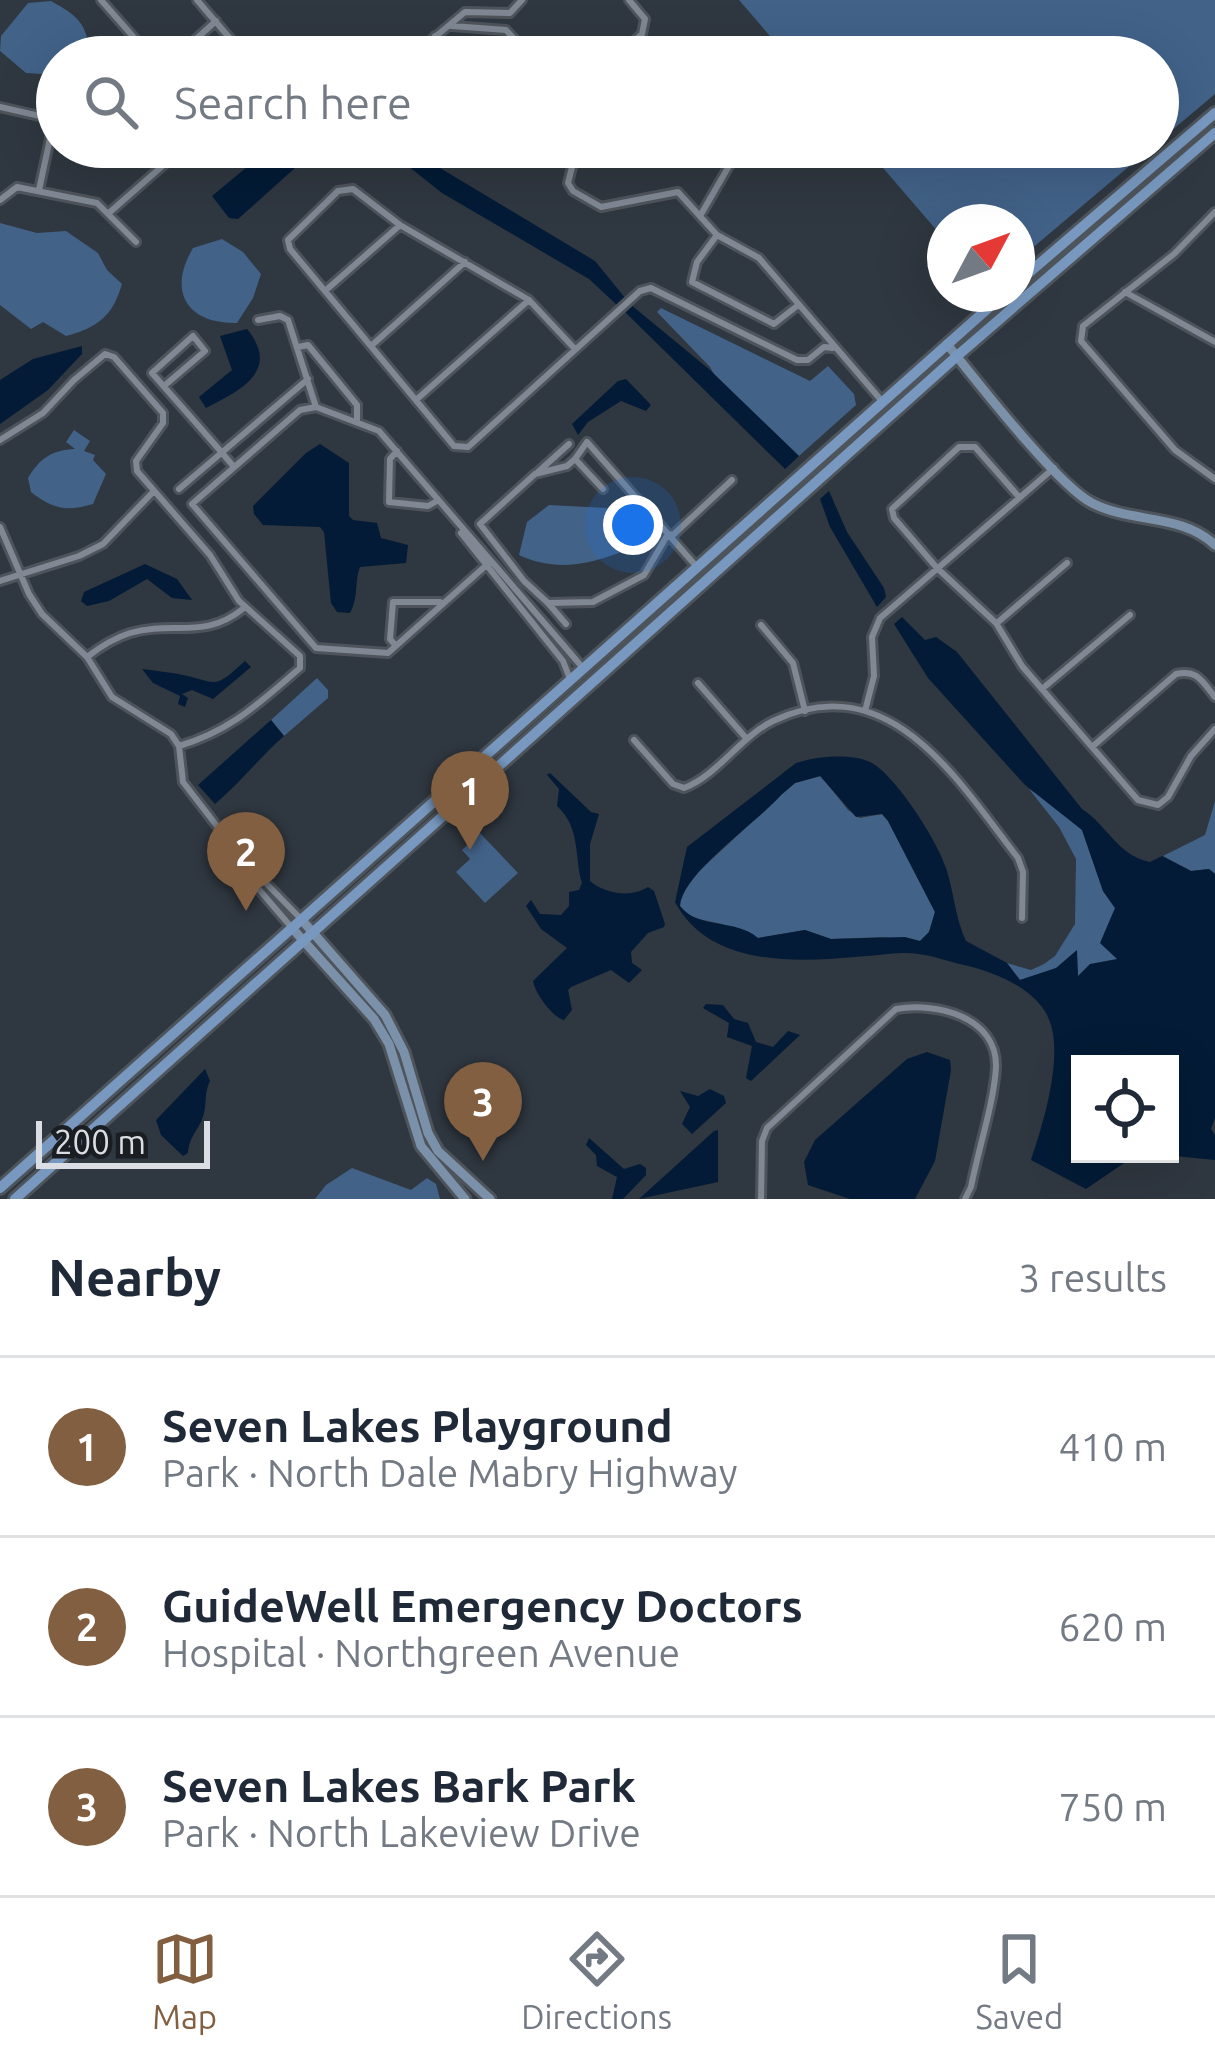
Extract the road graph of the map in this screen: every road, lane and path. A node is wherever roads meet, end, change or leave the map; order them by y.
1 (101, 0) edge
2 (197, 0) edge
3 (522, 0) edge
4 (629, 0) edge
5 (216, 21) junction
6 (448, 26) junction
7 (133, 36) edge
8 (199, 36) edge
9 (229, 36) edge
10 (435, 36) edge
11 (512, 36) edge
12 (640, 36) edge
13 (0, 107) edge
14 (1215, 112) edge
15 (36, 115) edge
16 (1215, 133) edge
17 (1179, 143) edge
18 (1179, 164) edge
19 (44, 168) edge
20 (160, 168) edge
21 (572, 168) edge
22 (728, 168) edge
23 (1150, 168) edge
24 (1174, 168) edge
25 (39, 190) junction
26 (0, 200) edge
27 (110, 212) junction
28 (1215, 212) edge
29 (700, 216) junction
30 (400, 225) junction
31 (717, 235) junction
32 (136, 242) dead end
33 (464, 262) junction
34 (1035, 267) edge
35 (325, 291) junction
36 (1125, 292) junction
37 (529, 300) junction
38 (796, 306) junction
39 (983, 312) edge
40 (258, 320) dead end
41 (1215, 342) edge
42 (947, 344) junction
43 (371, 346) junction
44 (298, 347) junction
45 (833, 348) junction
46 (574, 349) junction
47 (956, 356) junction
48 (308, 379) junction
49 (164, 386) junction
50 (416, 400) junction
51 (881, 400) junction
52 (316, 407) junction
53 (357, 420) junction
54 (0, 440) edge
55 (568, 444) dead end
56 (397, 451) junction
57 (222, 453) junction
58 (575, 459) junction
59 (234, 467) junction
60 (1054, 468) junction
61 (535, 474) junction
62 (1215, 479) edge
63 (732, 480) dead end
64 (179, 489) dead end
65 (603, 489) dead end
66 (154, 491) junction
67 (1019, 497) junction
68 (438, 501) junction
69 (788, 506) junction
70 (457, 524) junction
71 (0, 527) edge
72 (668, 534) junction
73 (1215, 545) edge
74 (1067, 562) dead end
75 (489, 563) junction
76 (696, 566) junction
77 (937, 568) junction
78 (22, 574) junction
79 (0, 581) edge
80 (524, 581) junction
81 (513, 591) junction
82 (444, 602) junction
83 (548, 603) junction
84 (246, 608) junction
85 (1130, 615) dead end
86 (996, 623) junction
87 (566, 624) dead end
88 (548, 625) junction
89 (761, 625) dead end
90 (540, 632) junction
91 (396, 646) junction
92 (87, 657) junction
93 (583, 668) junction
94 (570, 680) junction
95 (698, 683) dead end
96 (1042, 689) junction
97 (1215, 697) edge
98 (805, 711) junction
99 (865, 711) junction
100 (1215, 729) edge
101 (746, 738) junction
102 (634, 740) dead end
103 (178, 746) junction
104 (1092, 747) junction
105 (472, 789) junction
106 (1022, 918) dead end
107 (296, 924) junction
108 (308, 937) junction
109 (147, 1055) junction
110 (159, 1068) junction
111 (442, 1164) junction
112 (4, 1184) edge
113 (18, 1196) edge
114 (465, 1199) edge
115 (490, 1199) edge
116 (760, 1199) edge
117 (964, 1199) edge

1 - 7 street
2 - 5 street
3 - 6 street
4 - 12 street
5 - 8 street
5 - 9 street
6 - 10 street
6 - 11 street
13 - 15 street
14 - 17 main road
16 - 18 main road
19 - 25 street
20 - 27 street
21 - 29 street
22 - 29 street
23 - 34 main road
24 - 47 main road
25 - 26 street
25 - 27 street
27 - 32 street
28 - 36 street
29 - 31 street
30 - 33 street
30 - 35 street
30 - 35 street
31 - 38 street
31 - 38 street
33 - 37 street
33 - 43 street
35 - 43 street
36 - 41 street
36 - 62 street
37 - 46 street
37 - 50 street
38 - 45 street
39 - 42 main road
40 - 44 street
42 - 47 street
42 - 51 main road
43 - 50 street
44 - 48 street
44 - 53 street
45 - 46 street
45 - 51 street
46 - 50 street
47 - 60 street
47 - 69 main road
48 - 52 street
48 - 57 street
49 - 49 street
49 - 57 street
51 - 69 main road
51 - 76 main road
52 - 53 street
52 - 59 street
53 - 56 street
54 - 66 street
55 - 61 street
56 - 68 street
56 - 68 street
57 - 59 street
57 - 64 street
58 - 61 street
58 - 65 street
58 - 72 street
59 - 91 street
60 - 67 street
60 - 73 street
61 - 80 street
63 - 72 street
66 - 78 street
66 - 84 street
67 - 77 street
67 - 77 street
68 - 70 street
69 - 105 main road
70 - 75 street
70 - 75 street
71 - 78 street
72 - 76 street
72 - 83 street
74 - 86 street
75 - 81 street
75 - 82 street
76 - 93 main road
77 - 86 street
77 - 99 street
78 - 79 street
78 - 92 street
80 - 81 street
80 - 83 street
81 - 88 street
81 - 90 street
82 - 91 street
82 - 91 street
83 - 87 street
84 - 92 street
84 - 103 street
85 - 96 street
86 - 96 street
88 - 90 street
88 - 93 street
89 - 98 street
90 - 94 street
92 - 103 street
93 - 94 main road
93 - 105 main road
94 - 107 main road
95 - 101 street
96 - 104 street
97 - 104 street
98 - 99 street
98 - 101 street
99 - 106 street
100 - 104 street
101 - 102 street
103 - 107 street
105 - 108 main road
107 - 108 street
107 - 109 main road
108 - 110 main road
108 - 111 street
109 - 110 main road
109 - 112 main road
110 - 113 main road
111 - 114 street
111 - 115 street
112 - 113 main road
116 - 117 street

